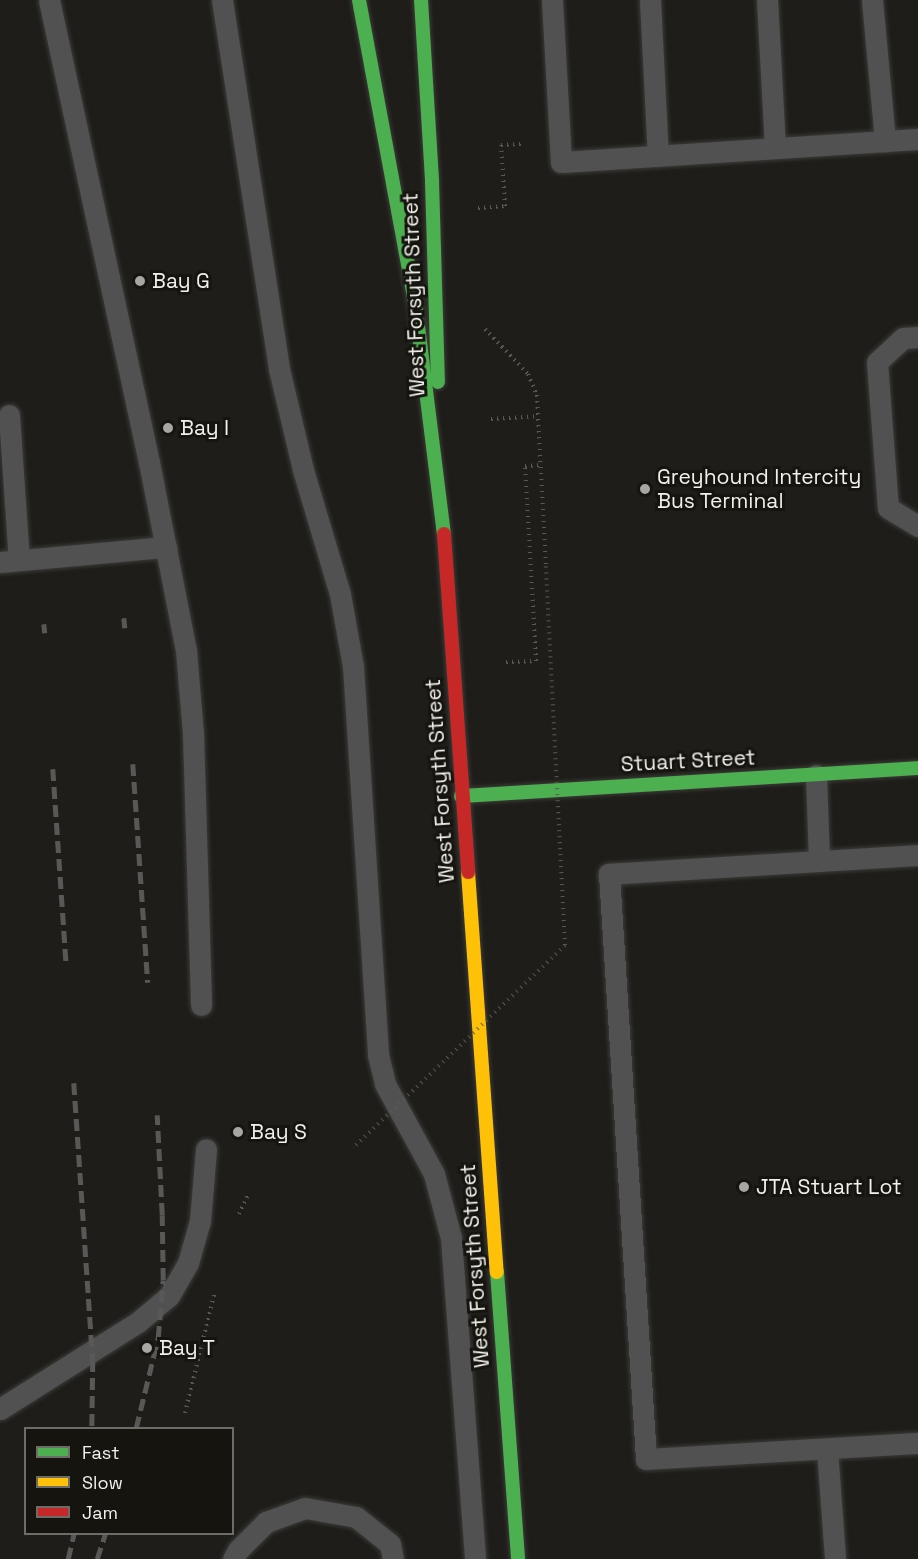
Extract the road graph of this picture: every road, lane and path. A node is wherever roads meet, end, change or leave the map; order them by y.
1 (49, 0) edge
2 (222, 0) edge
3 (359, 0) edge
4 (421, 0) edge
5 (552, 0) edge
6 (650, 0) edge
7 (767, 0) edge
8 (872, 0) edge
9 (918, 139) edge
10 (885, 141) junction
11 (560, 142) junction
12 (775, 148) junction
13 (657, 156) junction
14 (478, 208) dead end
15 (485, 329) dead end
16 (918, 337) edge
17 (9, 416) dead end
18 (539, 416) junction
19 (491, 419) dead end
20 (541, 465) junction
21 (918, 526) edge
22 (444, 534) junction
23 (166, 547) junction
24 (9, 561) edge
25 (506, 662) dead end
26 (918, 768) edge
27 (816, 775) junction
28 (461, 796) junction
29 (918, 855) edge
30 (819, 861) junction
31 (201, 1005) dead end
32 (356, 1145) dead end
33 (206, 1149) dead end
34 (249, 1193) dead end
35 (233, 1225) dead end
36 (215, 1290) dead end
37 (0, 1409) edge
38 (185, 1413) dead end
39 (918, 1443) edge
40 (827, 1449) junction
41 (233, 1559) edge
42 (393, 1559) edge
43 (475, 1559) edge
44 (518, 1559) edge
45 (835, 1559) edge

1 - 23 lane
2 - 43 lane
3 - 22 main road
4 - 22 main road, West Forsyth Street
5 - 11 lane
6 - 13 lane
7 - 12 lane
8 - 10 lane
9 - 10 lane
10 - 12 lane
11 - 13 lane
11 - 14 path
12 - 13 lane
15 - 18 path
16 - 21 lane
17 - 24 lane
18 - 19 path
18 - 20 path
20 - 25 path
20 - 32 path, bridge
22 - 28 main road, West Forsyth Street
23 - 24 lane
23 - 31 lane
26 - 27 main road, Stuart Street
27 - 28 main road, Stuart Street
27 - 30 lane
28 - 44 main road, West Forsyth Street
29 - 30 lane
30 - 40 lane
33 - 37 lane
34 - 35 path
36 - 38 path
39 - 40 lane
40 - 45 lane
41 - 42 lane

